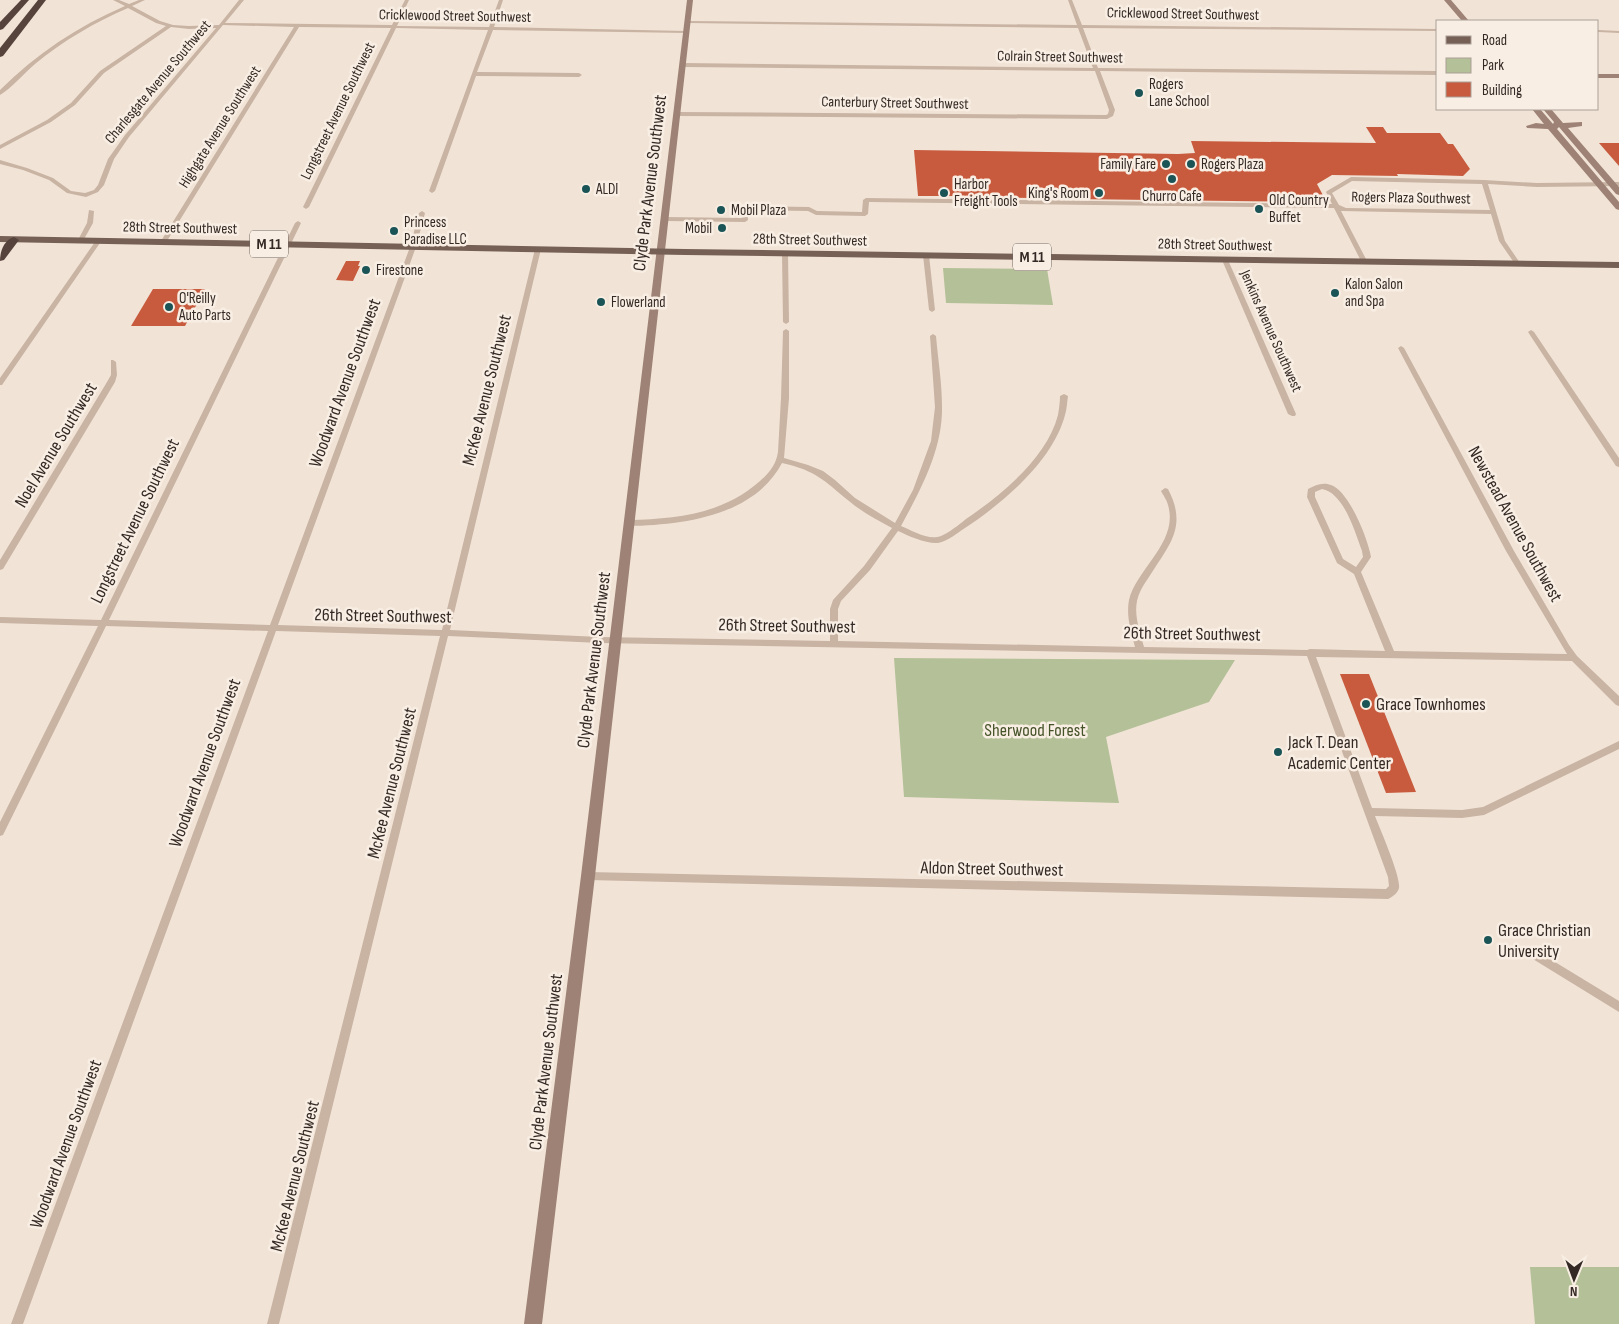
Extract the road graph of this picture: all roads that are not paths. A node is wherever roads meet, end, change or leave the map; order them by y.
1 (40, 0) edge
2 (115, 0) edge
3 (143, 0) edge
4 (242, 0) edge
5 (407, 0) edge
6 (501, 0) edge
7 (690, 0) edge
8 (1070, 0) edge
9 (1447, 0) edge
10 (22, 3) edge
11 (130, 6) junction
12 (1465, 20) edge
13 (0, 22) edge
14 (688, 22) junction
15 (222, 25) junction
16 (1080, 25) junction
17 (170, 26) junction
18 (297, 26) junction
19 (0, 27) edge
20 (394, 28) junction
21 (490, 29) junction
22 (1436, 30) edge
23 (1599, 31) edge
24 (687, 32) junction
25 (1619, 32) edge
26 (0, 43) edge
27 (0, 54) edge
28 (683, 65) junction
29 (1097, 70) junction
30 (474, 74) junction
31 (1436, 74) edge
32 (579, 75) dead end
33 (1599, 76) edge
34 (1619, 76) edge
35 (0, 93) edge
36 (1537, 110) edge
37 (1542, 110) edge
38 (1548, 110) edge
39 (677, 114) junction
40 (1544, 119) junction
41 (1536, 125) junction
42 (1561, 125) junction
43 (1551, 127) junction
44 (1558, 135) junction
45 (0, 147) edge
46 (1588, 156) junction
47 (0, 162) edge
48 (1484, 182) junction
49 (1600, 184) junction
50 (1616, 184) edge
51 (432, 191) dead end
52 (1619, 192) edge
53 (1336, 206) junction
54 (306, 207) dead end
55 (1619, 207) edge
56 (91, 211) dead end
57 (1493, 212) junction
58 (422, 214) dead end
59 (665, 218) junction
60 (298, 223) dead end
61 (0, 239) edge
62 (14, 240) junction
63 (81, 240) junction
64 (99, 240) junction
65 (164, 241) junction
66 (288, 244) junction
67 (413, 247) junction
68 (538, 249) junction
69 (661, 252) junction
70 (785, 254) junction
71 (926, 255) junction
72 (0, 258) edge
73 (1225, 260) junction
74 (1364, 261) junction
75 (1517, 263) junction
76 (1619, 264) edge
77 (932, 310) dead end
78 (1531, 332) dead end
79 (933, 336) dead end
80 (1401, 348) dead end
81 (113, 362) dead end
82 (0, 383) edge
83 (1064, 396) dead end
84 (1292, 414) dead end
85 (780, 460) junction
86 (1619, 464) edge
87 (1165, 491) dead end
88 (629, 523) junction
89 (897, 526) junction
90 (0, 567) edge
91 (1357, 572) junction
92 (0, 620) edge
93 (104, 624) junction
94 (272, 629) junction
95 (445, 633) junction
96 (616, 640) junction
97 (834, 643) junction
98 (1140, 649) junction
99 (1310, 652) junction
100 (1391, 654) junction
101 (1574, 658) junction
102 (1619, 702) edge
103 (1619, 744) edge
104 (1369, 812) junction
105 (0, 832) edge
106 (588, 876) junction
107 (1532, 953) dead end
108 (1619, 1007) edge
109 (17, 1324) edge
110 (273, 1324) edge
111 (533, 1324) edge

1 - 26 highway
1 - 27 highway
2 - 11 street, Cricklewood Street Southwest
3 - 11 street
4 - 15 street, Charlesgate Avenue Southwest
5 - 20 street, Longstreet Avenue Southwest
6 - 21 street
7 - 14 main road, Clyde Park Avenue Southwest
8 - 16 street
9 - 12 main road
10 - 13 highway
10 - 19 highway
11 - 17 street, Cricklewood Street Southwest
11 - 35 street
14 - 16 street, Cricklewood Street Southwest
14 - 24 main road, Clyde Park Avenue Southwest
15 - 17 street, Cricklewood Street Southwest
15 - 18 street, Cricklewood Street Southwest
15 - 47 street, Charlesgate Avenue Southwest
16 - 22 street, Cricklewood Street Southwest
16 - 29 street
17 - 45 street
18 - 20 street, Cricklewood Street Southwest
18 - 65 street, Highgate Avenue Southwest
20 - 21 street, Cricklewood Street Southwest
20 - 54 street, Longstreet Avenue Southwest
21 - 24 street, Cricklewood Street Southwest
21 - 30 street
23 - 25 street
24 - 28 main road, Clyde Park Avenue Southwest
28 - 29 street, Colrain Street Southwest
28 - 39 main road, Clyde Park Avenue Southwest
29 - 31 street, Colrain Street Southwest
29 - 39 street, Canterbury Street Southwest
30 - 32 street
30 - 51 street
33 - 34 main road
36 - 40 main road
37 - 42 main road
38 - 42 main road
39 - 59 main road, Clyde Park Avenue Southwest
40 - 41 main road
40 - 43 main road
41 - 43 main road
41 - 44 main road
42 - 42 main road
42 - 46 main road
43 - 44 main road
43 - 46 main road
44 - 49 main road
46 - 50 main road
48 - 49 street
48 - 53 street
48 - 57 street
49 - 50 street
49 - 55 main road
50 - 52 main road
53 - 57 street, Rogers Plaza Southwest
53 - 59 street, Rogers Plaza Southwest
53 - 74 street
56 - 63 street
57 - 75 street
58 - 67 street, Woodward Avenue Southwest
59 - 69 main road, Clyde Park Avenue Southwest
60 - 66 street, Longstreet Avenue Southwest
61 - 62 main road, 28th Street Southwest / M 11
62 - 63 main road, 28th Street Southwest / M 11
62 - 72 highway
63 - 64 main road, 28th Street Southwest / M 11
64 - 65 main road, 28th Street Southwest / M 11
64 - 82 street
65 - 66 main road, 28th Street Southwest / M 11
66 - 67 main road, 28th Street Southwest / M 11
66 - 93 street, Longstreet Avenue Southwest
67 - 68 main road, 28th Street Southwest / M 11
67 - 94 street, Woodward Avenue Southwest
68 - 69 main road, 28th Street Southwest / M 11
68 - 95 street, McKee Avenue Southwest
69 - 70 main road, 28th Street Southwest / M 11
69 - 88 main road, Clyde Park Avenue Southwest
70 - 71 main road, 28th Street Southwest / M 11
70 - 85 street
71 - 73 main road, 28th Street Southwest / M 11
71 - 77 street
73 - 74 main road, 28th Street Southwest / M 11
73 - 84 street, Jenkins Avenue Southwest
74 - 75 main road, 28th Street Southwest / M 11
75 - 76 main road, 28th Street Southwest / M 11
78 - 86 street
79 - 89 street
80 - 101 street, Newstead Avenue Southwest
81 - 90 street, Noel Avenue Southwest
83 - 89 street
85 - 88 street
85 - 89 street
87 - 98 street
88 - 96 main road, Clyde Park Avenue Southwest
89 - 97 street
91 - 91 street
91 - 100 street
92 - 93 street, 26th Street Southwest
93 - 94 street, 26th Street Southwest
93 - 105 street, Longstreet Avenue Southwest
94 - 95 street, 26th Street Southwest
94 - 109 street, Woodward Avenue Southwest
95 - 96 street, 26th Street Southwest
95 - 110 street, McKee Avenue Southwest
96 - 97 street, 26th Street Southwest
96 - 106 main road, Clyde Park Avenue Southwest
97 - 98 street, 26th Street Southwest
98 - 99 street, 26th Street Southwest
99 - 100 street, 26th Street Southwest
99 - 104 street
100 - 101 street, 26th Street Southwest
101 - 102 street, Newstead Avenue Southwest
103 - 104 street
104 - 106 street, Aldon Street Southwest
106 - 111 main road, Clyde Park Avenue Southwest
107 - 108 street

